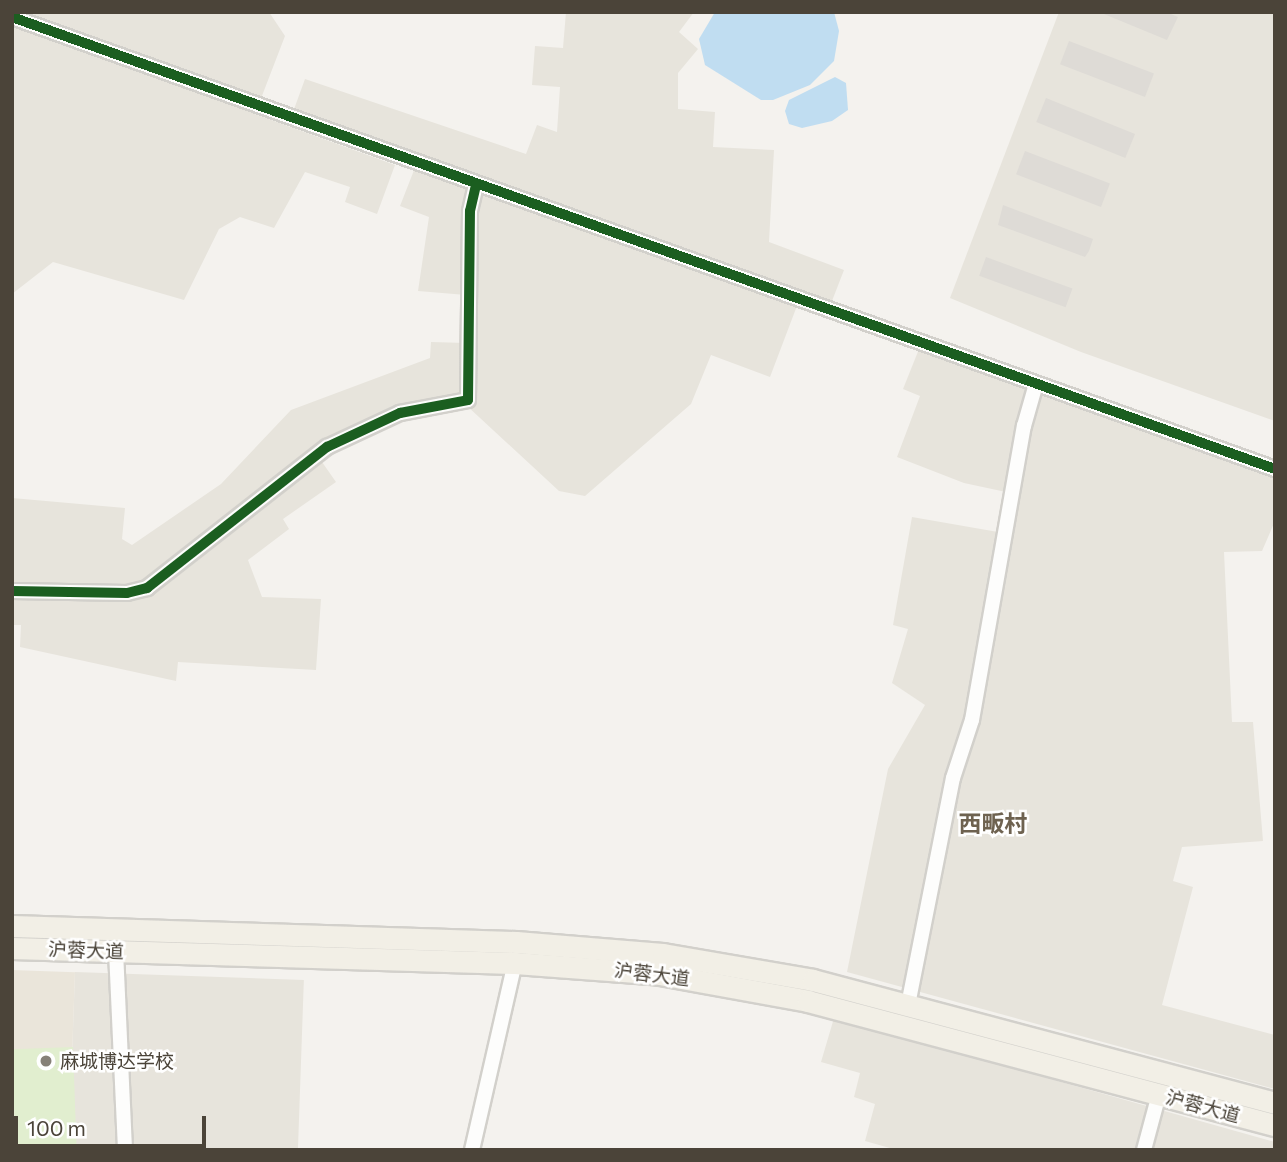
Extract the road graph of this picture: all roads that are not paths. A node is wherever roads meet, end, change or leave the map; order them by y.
1 (12, 17) edge
2 (475, 185) junction
3 (1036, 384) junction
4 (1275, 469) edge
5 (12, 591) edge
6 (12, 926) edge
7 (12, 948) edge
8 (116, 951) junction
9 (515, 963) junction
10 (908, 1005) junction
11 (1159, 1094) junction
12 (1275, 1103) edge
13 (1275, 1125) edge
14 (125, 1150) edge
15 (471, 1150) edge
16 (1144, 1150) edge

1 - 2 street
2 - 3 street
2 - 5 street
3 - 4 street
3 - 10 street
6 - 10 main road, 沪蓉大道
7 - 8 main road, 沪蓉大道
8 - 9 main road, 沪蓉大道
8 - 14 street
9 - 11 main road, 沪蓉大道
9 - 15 street
10 - 12 main road, 沪蓉大道
11 - 13 main road, 沪蓉大道
11 - 16 street

